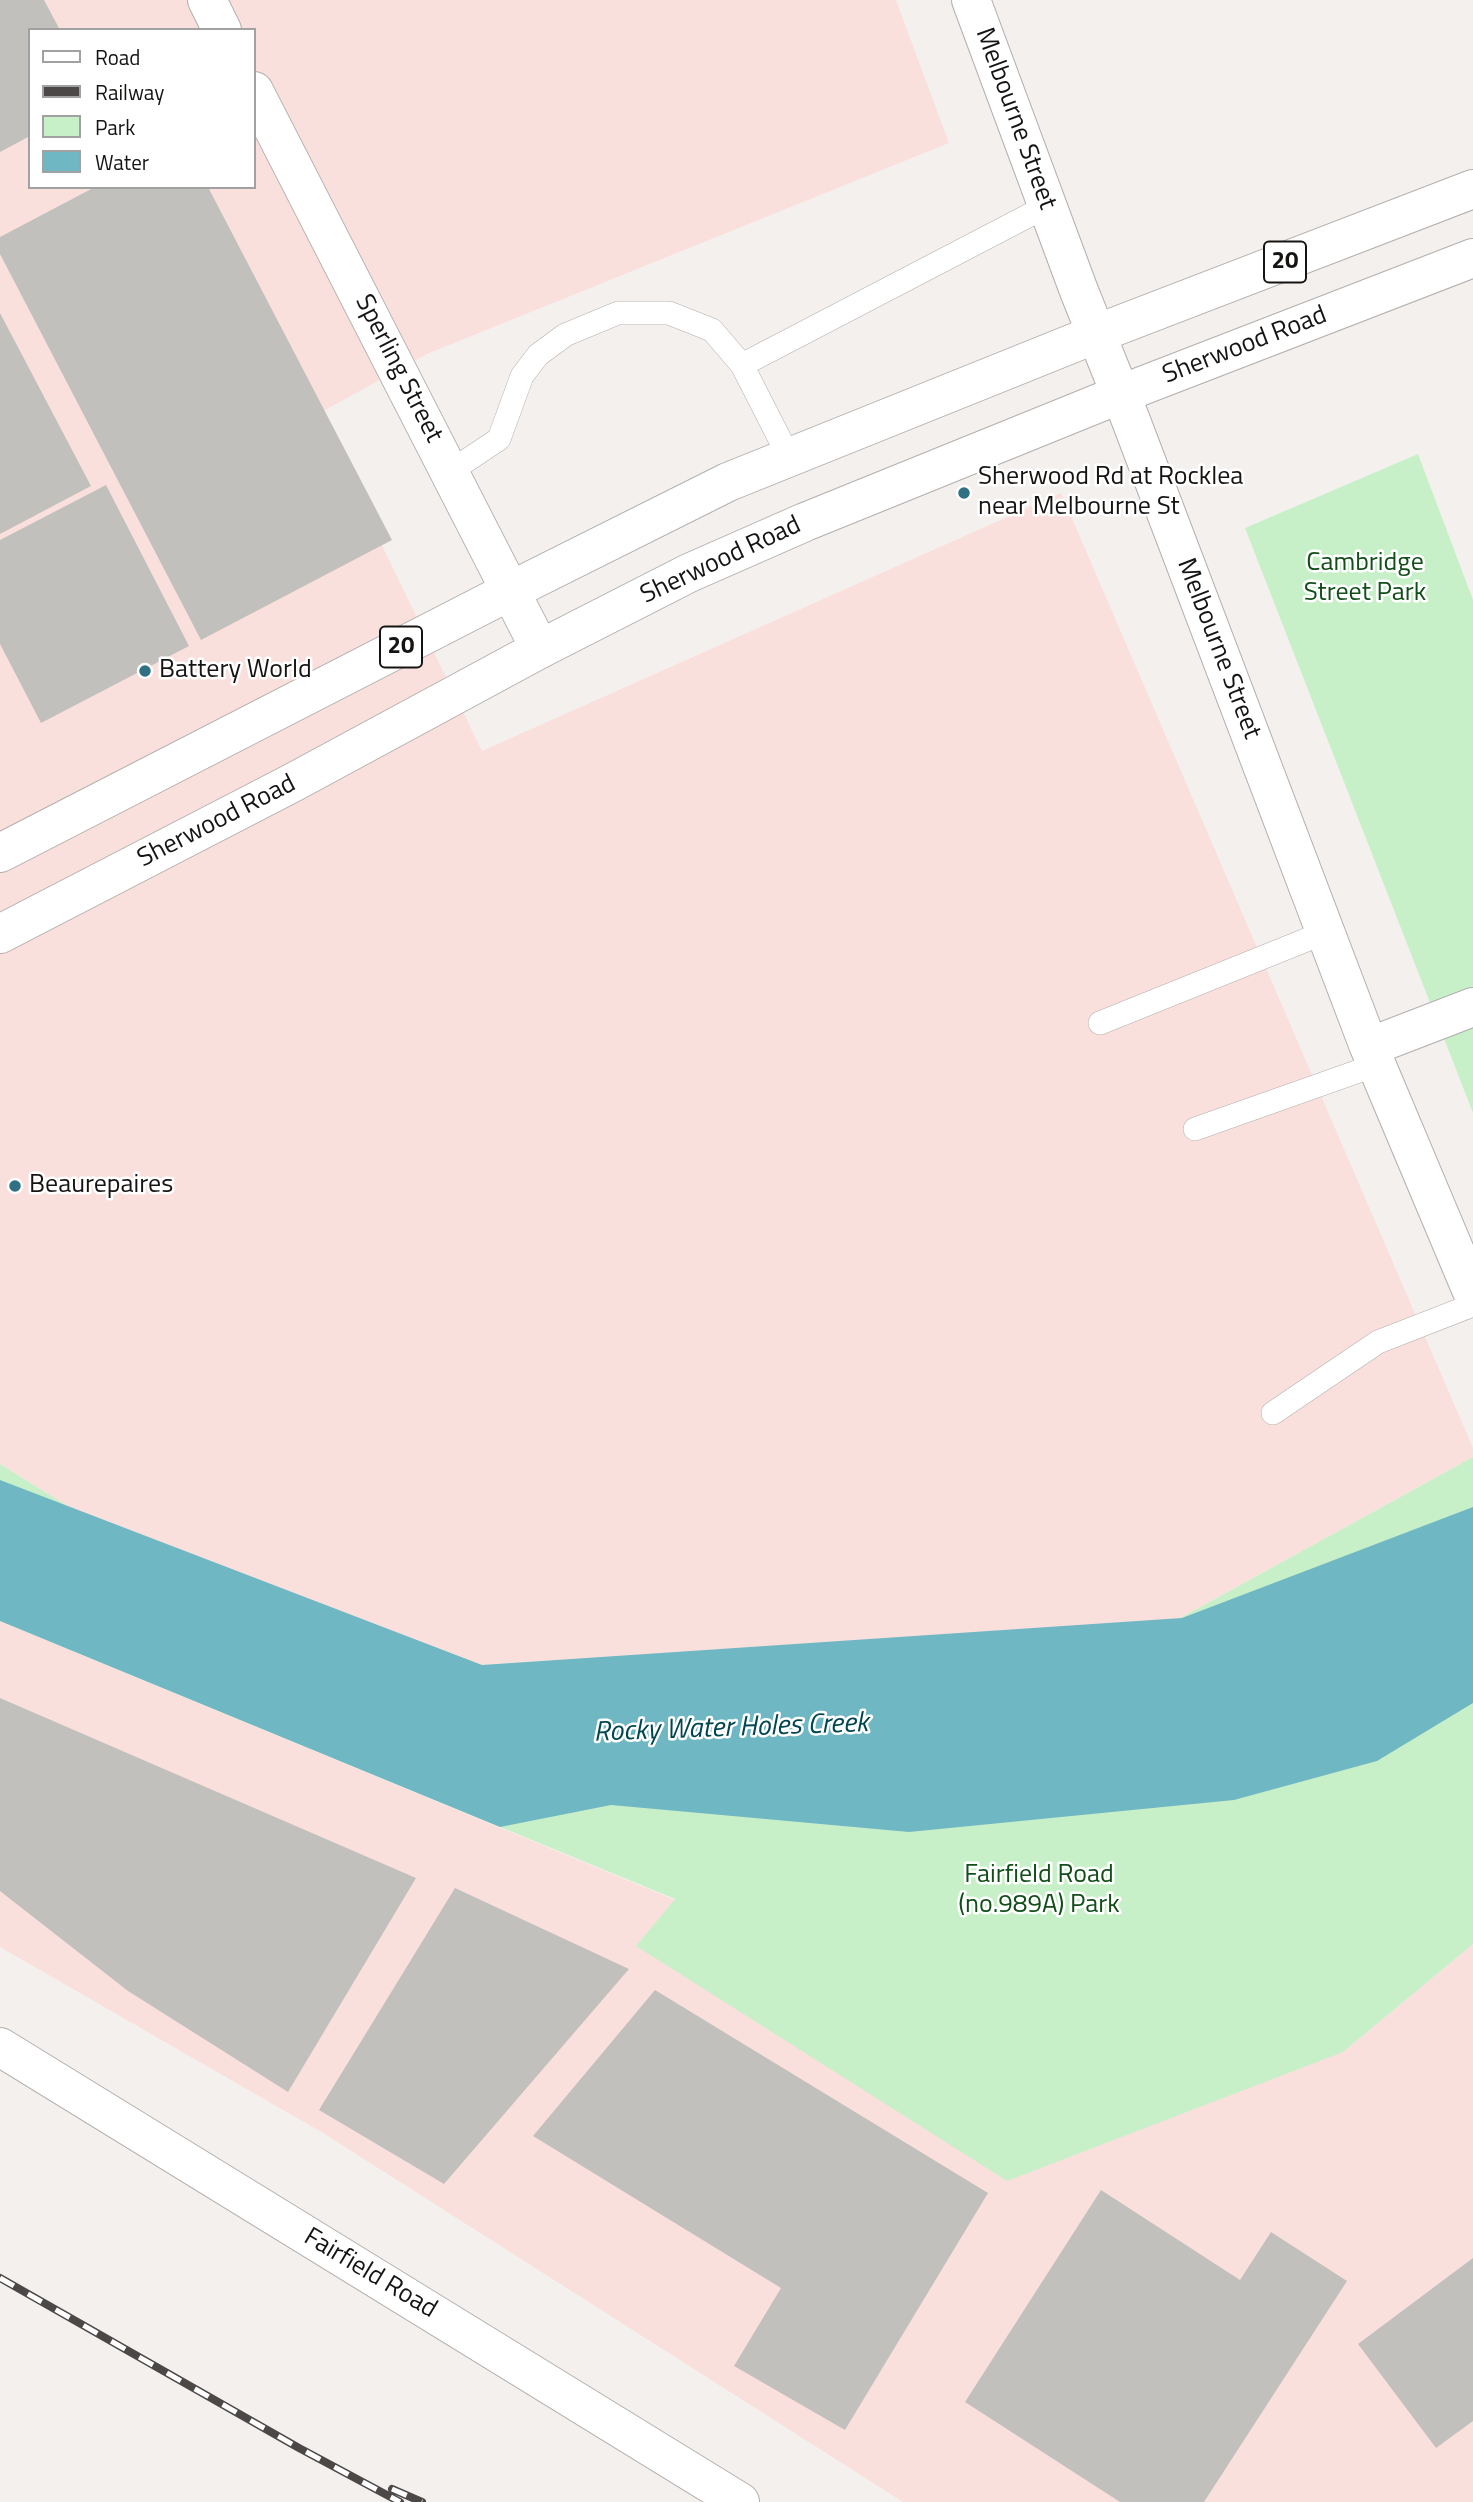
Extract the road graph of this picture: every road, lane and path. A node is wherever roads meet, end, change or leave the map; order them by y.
1 (207, 0) edge
2 (971, 0) edge
3 (221, 28) edge
4 (256, 95) edge
5 (1473, 189) edge
6 (1047, 206) junction
7 (1473, 258) edge
8 (1096, 334) junction
9 (742, 365) junction
10 (1121, 394) junction
11 (789, 457) junction
12 (451, 471) junction
13 (512, 590) junction
14 (540, 649) junction
15 (0, 853) edge
16 (1326, 932) junction
17 (0, 934) edge
18 (1473, 1007) edge
19 (1100, 1023) dead end
20 (1373, 1056) junction
21 (1195, 1129) dead end
22 (1473, 1294) edge
23 (1473, 1304) edge
24 (1273, 1413) dead end
25 (0, 2047) edge
26 (740, 2502) edge

1 - 3 main road
2 - 6 main road, Melbourne Street
4 - 12 main road, Sperling Street
5 - 8 main road, 20
6 - 8 main road, Melbourne Street
6 - 9 lane
7 - 10 main road, Sherwood Road / 20
8 - 10 main road, Melbourne Street
8 - 11 main road, 20
9 - 11 lane
9 - 12 lane
10 - 14 main road, Sherwood Road / 20
10 - 16 main road, Melbourne Street
11 - 13 main road, 20
12 - 13 main road, Sperling Street
13 - 14 main road, Sperling Street
13 - 15 main road, 20
14 - 17 main road, Sherwood Road / 20
16 - 19 lane
16 - 20 main road, Melbourne Street
18 - 20 main road
20 - 21 lane
20 - 22 main road, Melbourne Street
23 - 24 lane
25 - 26 main road, Fairfield Road

